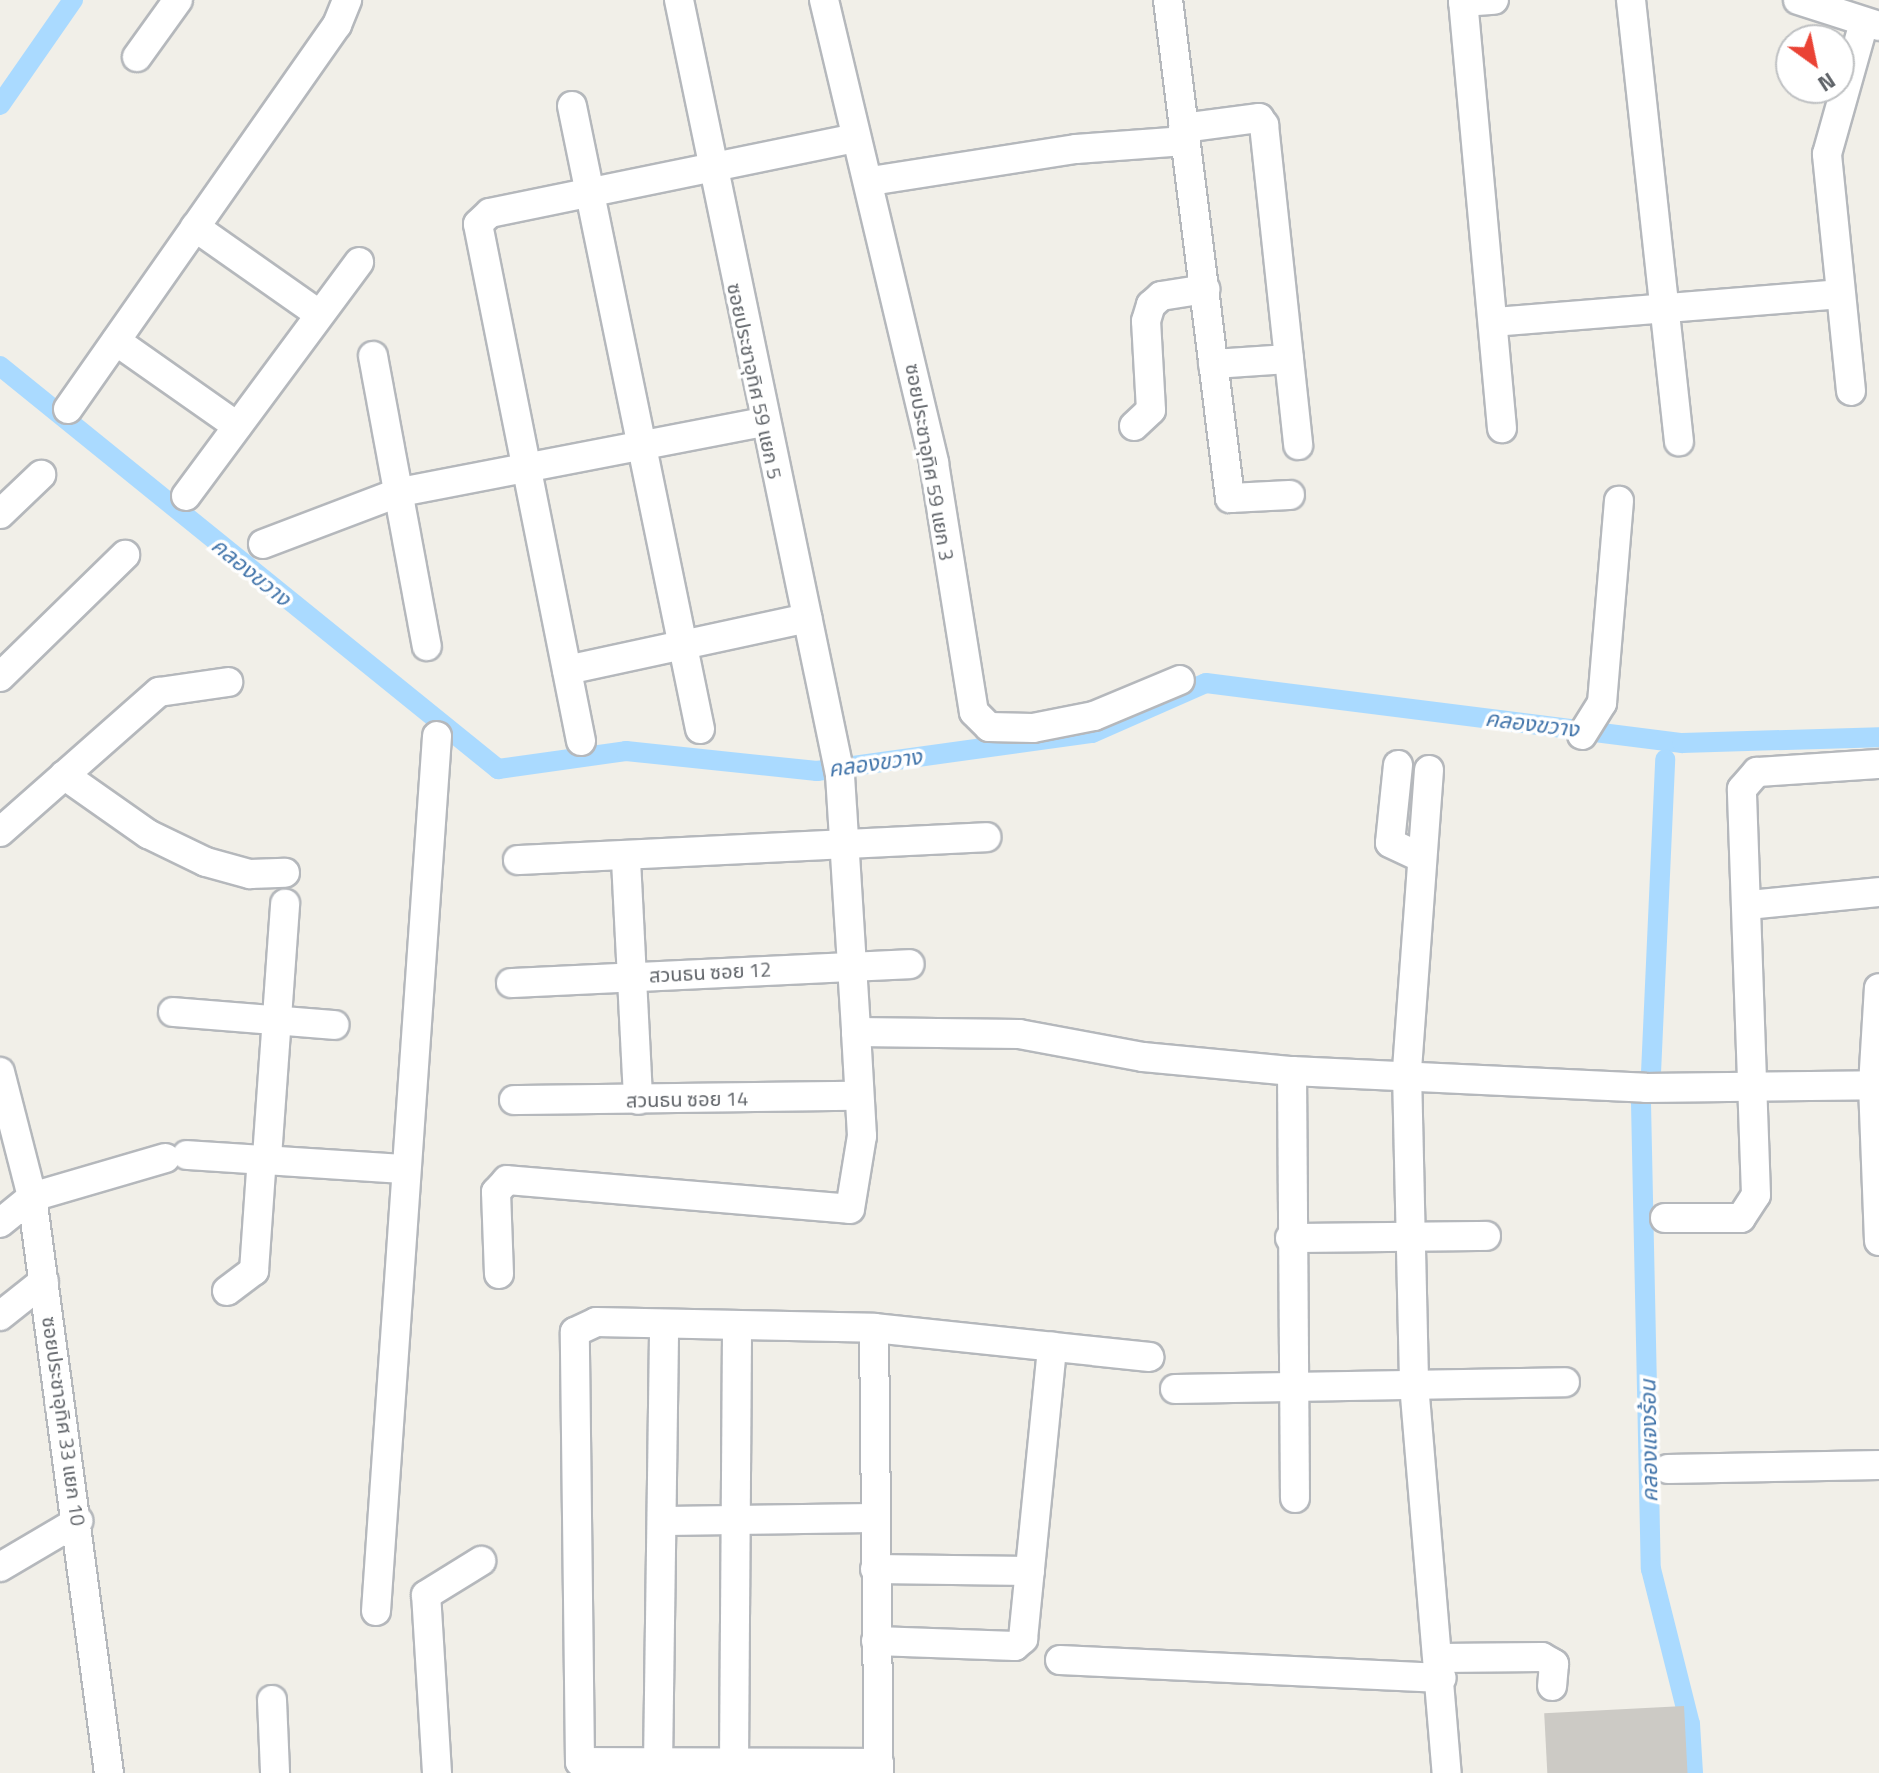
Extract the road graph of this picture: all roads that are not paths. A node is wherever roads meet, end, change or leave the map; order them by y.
1 (178, 0) edge
2 (347, 0) edge
3 (679, 0) edge
4 (824, 0) edge
5 (1168, 0) edge
6 (1494, 0) edge
7 (1631, 0) edge
8 (1798, 0) edge
9 (1463, 1) edge
10 (1872, 24) edge
11 (137, 57) dead end
12 (572, 106) dead end
13 (1184, 135) junction
14 (854, 138) junction
15 (711, 172) junction
16 (871, 181) junction
17 (593, 194) junction
18 (195, 227) junction
19 (359, 262) dead end
20 (1205, 289) junction
21 (1840, 294) junction
22 (1667, 309) junction
23 (319, 314) junction
24 (1494, 322) junction
25 (116, 341) junction
26 (373, 356) dead end
27 (1289, 359) junction
28 (1213, 364) junction
29 (1851, 391) dead end
30 (68, 409) dead end
31 (762, 422) junction
32 (237, 426) junction
33 (1134, 426) dead end
34 (1502, 428) dead end
35 (1679, 441) dead end
36 (1298, 445) dead end
37 (640, 446) junction
38 (527, 468) junction
39 (41, 475) dead end
40 (400, 492) junction
41 (1290, 495) dead end
42 (186, 496) dead end
43 (1619, 501) dead end
44 (0, 514) edge
45 (263, 544) dead end
46 (125, 555) dead end
47 (807, 618) junction
48 (682, 645) junction
49 (427, 646) dead end
50 (567, 670) junction
51 (0, 677) edge
52 (1180, 680) dead end
53 (228, 682) dead end
54 (700, 729) dead end
55 (1585, 731) dead end
56 (437, 736) dead end
57 (581, 741) dead end
58 (1879, 764) edge
59 (1398, 765) dead end
60 (1429, 770) dead end
61 (64, 775) junction
62 (0, 832) edge
63 (986, 837) dead end
64 (844, 845) junction
65 (1420, 857) junction
66 (518, 860) dead end
67 (626, 860) junction
68 (285, 873) dead end
69 (1879, 892) edge
70 (285, 904) dead end
71 (1749, 905) junction
72 (910, 964) dead end
73 (849, 965) junction
74 (631, 977) junction
75 (511, 983) dead end
76 (1879, 988) edge
77 (173, 1012) dead end
78 (277, 1021) junction
79 (334, 1025) dead end
80 (856, 1032) junction
81 (1292, 1071) junction
82 (0, 1072) edge
83 (1407, 1072) junction
84 (1876, 1085) edge
85 (1755, 1087) junction
86 (859, 1096) junction
87 (514, 1100) dead end
88 (638, 1100) junction
89 (264, 1157) junction
90 (405, 1169) junction
91 (32, 1197) junction
92 (1665, 1218) dead end
93 (0, 1223) edge
94 (1486, 1236) dead end
95 (1415, 1237) junction
96 (1290, 1238) junction
97 (1879, 1241) edge
98 (499, 1274) dead end
99 (44, 1281) junction
100 (227, 1291) dead end
101 (0, 1316) edge
102 (664, 1324) junction
103 (737, 1326) junction
104 (874, 1328) junction
105 (1052, 1346) junction
106 (1149, 1357) dead end
107 (1565, 1382) dead end
108 (1414, 1384) junction
109 (1293, 1386) junction
110 (1175, 1389) dead end
111 (1879, 1465) edge
112 (1668, 1469) dead end
113 (1295, 1498) dead end
114 (875, 1518) junction
115 (78, 1521) junction
116 (663, 1521) junction
117 (736, 1522) junction
118 (481, 1561) dead end
119 (0, 1567) edge
120 (875, 1569) junction
121 (1030, 1571) junction
122 (376, 1611) dead end
123 (876, 1641) junction
124 (1060, 1660) dead end
125 (1441, 1668) junction
126 (1552, 1686) dead end
127 (272, 1700) dead end
128 (734, 1763) junction
129 (658, 1765) junction
130 (879, 1768) edge
131 (109, 1773) edge
132 (275, 1773) edge
133 (437, 1773) edge
134 (1447, 1773) edge

1 - 11 street
2 - 18 street
3 - 15 street, ซอยประชาอุทิศ 59 แยก 5
4 - 14 street, ซอยประชาอุทิศ 59 แยก 3
5 - 13 street
6 - 9 street
7 - 22 street
8 - 10 street
9 - 24 street
10 - 21 street
12 - 17 street
13 - 16 street
13 - 20 street
13 - 27 street
14 - 15 street
14 - 16 street, ซอยประชาอุทิศ 59 แยก 3
15 - 17 street
15 - 31 street, ซอยประชาอุทิศ 59 แยก 5
16 - 52 street, ซอยประชาอุทิศ 59 แยก 3
17 - 37 street
17 - 38 street
18 - 23 street
18 - 25 street
19 - 23 street
20 - 28 street
20 - 33 street
21 - 22 street
21 - 29 street
22 - 24 street
22 - 35 street
23 - 32 street
24 - 34 street
25 - 30 street
25 - 32 street
26 - 40 street
27 - 28 street
27 - 36 street
28 - 41 street
31 - 37 street
31 - 47 street, ซอยประชาอุทิศ 59 แยก 5
32 - 42 street
37 - 38 street
37 - 48 street
38 - 40 street
38 - 50 street
39 - 44 street
40 - 45 street
40 - 49 street
43 - 55 street
46 - 51 street
47 - 48 street
47 - 64 street, ซอยประชาอุทิศ 59 แยก 5
48 - 50 street
48 - 54 street
50 - 57 street
53 - 61 street
56 - 90 street
58 - 71 street
59 - 65 street
60 - 65 street
61 - 62 street
61 - 68 street
63 - 64 street
64 - 67 street
64 - 73 street, ซอยประชาอุทิศ 59 แยก 5
65 - 83 street
66 - 67 street
67 - 74 street
69 - 71 street
70 - 78 street
71 - 85 street
72 - 73 street, สวนธน ซอย 12
73 - 74 street, สวนธน ซอย 12
73 - 80 street, ซอยประชาอุทิศ 59 แยก 5
74 - 75 street, สวนธน ซอย 12
74 - 88 street
76 - 84 street
77 - 78 street
78 - 79 street
78 - 89 street
80 - 81 street
80 - 86 street, ซอยประชาอุทิศ 59 แยก 5
81 - 83 street
81 - 96 street
82 - 91 street, ซอยประชาอุทิศ 33 แยก 10
83 - 85 street
83 - 95 street
84 - 85 street
84 - 97 street
85 - 92 street
86 - 88 street, สวนธน ซอย 14
86 - 98 street, ซอยประชาอุทิศ 59 แยก 5
87 - 88 street, สวนธน ซอย 14
89 - 90 street
89 - 91 street
89 - 100 street
90 - 122 street
91 - 93 street
91 - 99 street, ซอยประชาอุทิศ 33 แยก 10
94 - 95 street
95 - 96 street
95 - 108 street
96 - 109 street
99 - 101 street
99 - 115 street, ซอยประชาอุทิศ 33 แยก 10
102 - 103 street
102 - 116 street
102 - 129 street
103 - 104 street
103 - 117 street
104 - 105 street
104 - 114 street
105 - 106 street
105 - 121 street
107 - 108 street
108 - 109 street
108 - 125 street
109 - 110 street
109 - 113 street
111 - 112 street
114 - 117 street
114 - 120 street
115 - 119 street
115 - 131 street, ซอยประชาอุทิศ 33 แยก 10
116 - 117 street
116 - 129 street
117 - 128 street
118 - 133 street
120 - 121 street
120 - 123 street
121 - 123 street
123 - 130 street
124 - 125 street
125 - 126 street
125 - 134 street
127 - 132 street
128 - 129 street
128 - 130 street

